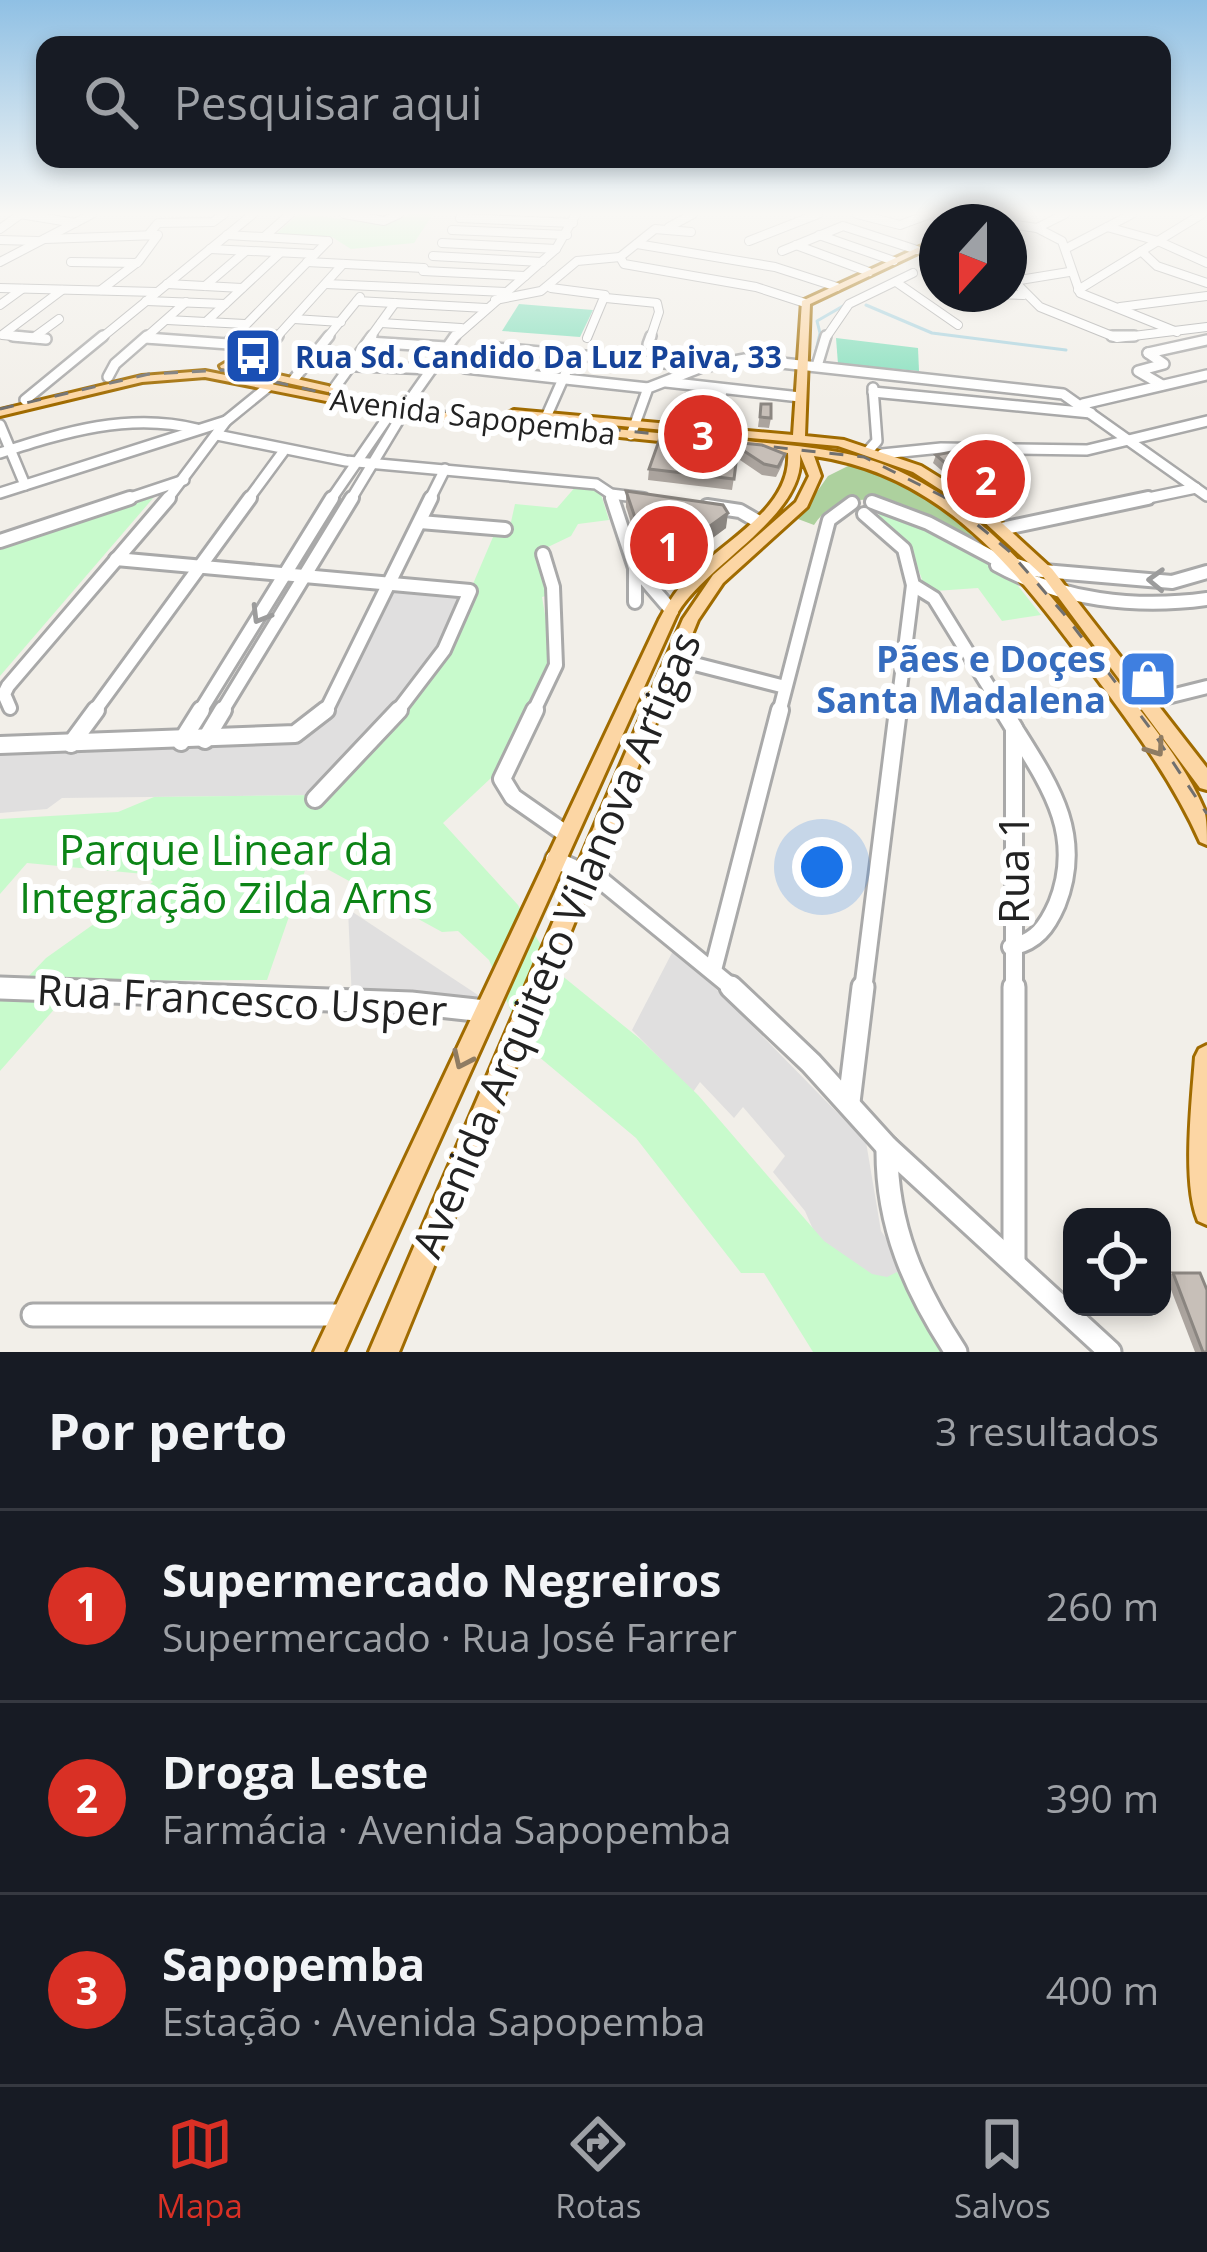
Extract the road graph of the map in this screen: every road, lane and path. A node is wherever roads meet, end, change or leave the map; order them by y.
1 (118, 277) edge
2 (175, 277) edge
3 (216, 277) edge
4 (254, 277) edge
5 (291, 277) edge
6 (335, 277) edge
7 (418, 277) edge
8 (524, 277) edge
9 (560, 277) edge
10 (703, 277) edge
11 (808, 277) edge
12 (858, 277) edge
13 (905, 277) edge
14 (1072, 277) edge
15 (1099, 277) edge
16 (332, 281) junction
17 (896, 282) junction
18 (167, 284) junction
19 (371, 284) junction
20 (206, 286) junction
21 (412, 286) junction
22 (549, 287) junction
23 (837, 287) junction
24 (0, 288) edge
25 (242, 288) junction
26 (22, 289) junction
27 (62, 290) junction
28 (101, 290) junction
29 (1078, 290) junction
30 (157, 292) junction
31 (506, 292) junction
32 (1207, 296) edge
33 (606, 298) junction
34 (1027, 298) edge
35 (146, 301) junction
36 (357, 301) junction
37 (186, 302) junction
38 (266, 303) junction
39 (395, 303) junction
40 (806, 303) junction
41 (0, 304) edge
42 (225, 304) junction
43 (491, 304) junction
44 (307, 305) junction
45 (434, 305) junction
46 (1115, 308) junction
47 (58, 319) dead end
48 (294, 319) junction
49 (166, 320) junction
50 (206, 322) junction
51 (340, 322) junction
52 (381, 323) junction
53 (245, 324) junction
54 (421, 326) junction
55 (958, 326) dead end
56 (1207, 327) edge
57 (461, 328) junction
58 (1177, 332) junction
59 (33, 338) junction
60 (46, 338) dead end
61 (146, 338) junction
62 (587, 338) dead end
63 (1207, 340) edge
64 (368, 342) junction
65 (226, 344) junction
66 (649, 344) dead end
67 (269, 346) junction
68 (446, 347) junction
69 (574, 354) junction
70 (354, 363) junction
71 (307, 364) junction
72 (801, 364) junction
73 (817, 366) junction
74 (702, 367) junction
75 (249, 368) junction
76 (432, 369) junction
77 (872, 371) junction
78 (213, 374) junction
79 (1207, 375) edge
80 (108, 377) junction
81 (294, 380) junction
82 (562, 380) junction
83 (661, 382) junction
84 (269, 386) junction
85 (1162, 386) junction
86 (648, 388) junction
87 (722, 389) junction
88 (333, 390) junction
89 (873, 392) junction
90 (800, 397) junction
91 (25, 400) junction
92 (0, 404) edge
93 (1083, 404) junction
94 (400, 409) junction
95 (0, 413) edge
96 (1096, 414) junction
97 (547, 415) junction
98 (226, 421) junction
99 (1207, 422) edge
100 (0, 424) edge
101 (633, 428) junction
102 (197, 429) junction
103 (717, 430) junction
104 (218, 435) junction
105 (1132, 440) junction
106 (800, 447) junction
107 (941, 448) junction
108 (5, 451) edge
109 (284, 452) junction
110 (836, 456) junction
111 (876, 457) junction
112 (361, 463) junction
113 (909, 465) junction
114 (445, 469) junction
115 (815, 476) junction
116 (184, 480) junction
117 (25, 485) junction
118 (1202, 492) edge
119 (0, 493) edge
120 (611, 494) junction
121 (651, 499) edge
122 (692, 504) edge
123 (864, 510) junction
124 (763, 518) junction
125 (420, 522) junction
126 (784, 523) junction
127 (1001, 529) junction
128 (505, 530) dead end
129 (0, 541) edge
130 (980, 550) junction
131 (543, 554) dead end
132 (116, 559) junction
133 (1017, 565) junction
134 (200, 567) junction
135 (635, 568) junction
136 (1207, 572) edge
137 (286, 574) junction
138 (302, 575) junction
139 (1098, 577) junction
140 (1040, 578) junction
141 (390, 584) junction
142 (914, 586) junction
143 (1063, 592) junction
144 (1108, 597) junction
145 (635, 602) dead end
146 (1207, 602) edge
147 (672, 611) junction
148 (675, 658) junction
149 (785, 687) junction
150 (1207, 687) edge
151 (1148, 702) junction
152 (1127, 707) junction
153 (10, 708) dead end
154 (1014, 728) junction
155 (205, 740) junction
156 (181, 742) junction
157 (70, 744) junction
158 (0, 745) edge
159 (1207, 782) edge
160 (315, 799) dead end
161 (566, 834) junction
162 (1207, 836) edge
163 (554, 859) junction
164 (584, 871) junction
165 (1011, 947) junction
166 (713, 970) junction
167 (0, 988) edge
168 (485, 1011) junction
169 (1207, 1057) edge
170 (848, 1102) junction
171 (887, 1148) junction
172 (1207, 1212) edge
173 (1014, 1260) junction
174 (346, 1315) junction
175 (33, 1316) dead end
176 (329, 1352) edge
177 (384, 1352) edge
178 (956, 1352) edge
179 (1110, 1352) edge

1 - 28 street
2 - 18 street
3 - 20 street
4 - 25 street
5 - 38 street
6 - 16 street
7 - 21 street
8 - 31 street
9 - 22 street
10 - 40 street
11 - 23 street
12 - 23 main road
13 - 17 street
14 - 29 street
15 - 29 street
16 - 19 street
16 - 44 street
17 - 55 street
17 - 73 street
18 - 20 street
18 - 30 street
19 - 21 street
19 - 36 street
20 - 25 street
21 - 31 street
22 - 33 street
22 - 43 street
23 - 40 main road
24 - 26 street
25 - 42 street
26 - 27 street
26 - 41 street
27 - 28 street
27 - 59 street
28 - 30 street
29 - 46 street
30 - 35 street
31 - 43 street
32 - 46 street
33 - 62 street
33 - 66 street
34 - 58 street
35 - 37 street
35 - 91 street
36 - 39 street
36 - 51 street
37 - 42 street
37 - 49 street
38 - 44 street
38 - 53 street
39 - 45 street
39 - 52 street
40 - 72 main road
42 - 50 street
43 - 45 street
43 - 57 street
44 - 48 street
45 - 54 street
46 - 58 street
47 - 59 street
48 - 51 street
48 - 67 street
49 - 50 street
49 - 61 street
50 - 53 street
51 - 71 street
52 - 54 street
52 - 64 street
53 - 65 street
54 - 57 street
56 - 58 street
57 - 68 street
59 - 60 street
61 - 65 street
61 - 80 street
63 - 85 street
64 - 68 street
64 - 70 street
65 - 67 street
67 - 75 street
68 - 76 street
69 - 74 street
69 - 82 street
69 - 82 street
70 - 71 street
70 - 76 street
70 - 88 street
71 - 81 street
72 - 73 street
72 - 74 street
72 - 90 main road
73 - 77 street
74 - 83 street
75 - 78 main road
75 - 80 main road, Avenida Sapopemba
75 - 81 main road, Avenida Sapopemba
76 - 94 street
77 - 89 street
77 - 93 street
78 - 84 main road, Avenida Sapopemba
78 - 95 main road, Avenida Sapopemba
79 - 85 street
80 - 91 main road, Avenida Sapopemba
81 - 88 main road, Avenida Sapopemba
82 - 86 street
82 - 97 street
83 - 86 street
83 - 87 street
84 - 94 main road, Avenida Sapopemba
84 - 98 street
85 - 93 street
86 - 101 street
87 - 90 street
87 - 103 street
88 - 94 main road, Avenida Sapopemba
89 - 96 street
89 - 111 street
90 - 106 main road
91 - 92 main road, Avenida Sapopemba
93 - 96 street
94 - 97 main road, Avenida Sapopemba
94 - 101 main road, Avenida Sapopemba
94 - 112 street
96 - 105 street
97 - 101 main road, Avenida Sapopemba
98 - 102 street
98 - 104 street
99 - 105 street
100 - 108 street
101 - 103 main road, Avenida Sapopemba
101 - 106 main road, Avenida Sapopemba
102 - 108 street
102 - 117 street
103 - 106 main road, Avenida Sapopemba
104 - 109 street
104 - 116 street
105 - 107 street
105 - 118 street
106 - 110 main road, Avenida Sapopemba
106 - 111 main road, Avenida Sapopemba
106 - 115 main road
106 - 124 main road, Avenida Arquiteto Vilanova Artigas
107 - 111 street
107 - 113 street
108 - 117 street
109 - 112 street
109 - 134 street
110 - 111 main road, Avenida Sapopemba
110 - 115 main road, Avenida Arquiteto Vilanova Artigas
111 - 113 main road
111 - 133 main road, Avenida Sapopemba
112 - 114 street
112 - 137 street
112 - 138 street
113 - 127 main road, Avenida Sapopemba
114 - 120 street
114 - 125 street
115 - 126 main road, Avenida Arquiteto Vilanova Artigas
116 - 129 street
116 - 132 street
117 - 119 street
118 - 127 street
120 - 121 street
120 - 135 street
122 - 124 street
123 - 130 street
123 - 142 street
123 - 149 street
124 - 126 main road
124 - 147 main road, Avenida Arquiteto Vilanova Artigas
125 - 128 street
125 - 141 street
126 - 148 main road, Avenida Arquiteto Vilanova Artigas
127 - 140 main road, Avenida Sapopemba
130 - 133 street
130 - 140 street
131 - 161 street
132 - 134 street
132 - 153 street
133 - 140 main road, Avenida Sapopemba
134 - 137 street
134 - 157 street
135 - 145 street
135 - 147 street
136 -> 139 street
137 - 138 street
137 -> 156 street
138 - 141 street
138 - 155 street
139 - 140 street
139 - 144 street
140 - 143 main road, Avenida Sapopemba
140 - 152 main road, Avenida Sapopemba
141 - 155 street
141 - 160 street
142 - 154 street
142 - 170 street
143 - 144 street
143 - 151 main road, Avenida Sapopemba
144 - 146 street
147 - 161 main road, Avenida Arquiteto Vilanova Artigas
148 - 149 street
148 - 164 main road, Avenida Arquiteto Vilanova Artigas
149 - 166 street
150 - 151 street
151 - 152 street
151 - 159 main road, Avenida Sapopemba
152 -> 162 main road, Avenida Sapopemba
154 - 165 street, Rua 1
154 - 165 street
155 - 156 street
156 - 157 street
157 - 158 street
161 - 163 main road, Avenida Arquiteto Vilanova Artigas
163 - 164 street
163 - 168 main road, Avenida Arquiteto Vilanova Artigas
164 - 166 street
164 - 177 main road, Avenida Arquiteto Vilanova Artigas
165 - 173 street, Rua 1
166 - 170 street
167 - 168 street, Rua Francesco Usper
168 -> 174 main road, Avenida Arquiteto Vilanova Artigas
169 - 172 main road
170 - 171 street
171 - 173 street
171 - 178 street
173 - 179 street
174 - 175 street
174 - 176 main road, Avenida Arquiteto Vilanova Artigas

